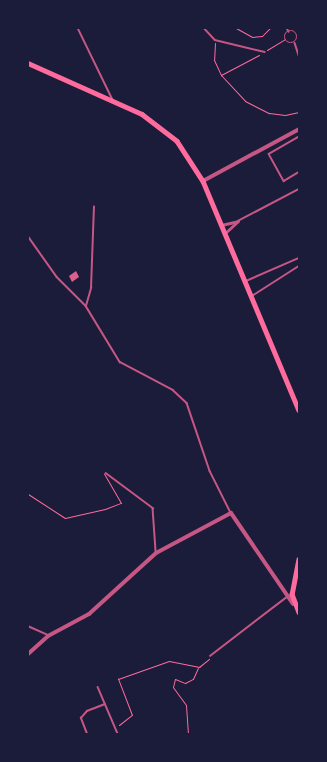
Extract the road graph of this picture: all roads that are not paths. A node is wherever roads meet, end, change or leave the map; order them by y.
1 (78, 28) edge
2 (204, 28) edge
3 (287, 28) edge
4 (288, 32) junction
5 (298, 34) edge
6 (295, 42) junction
7 (265, 52) road end
8 (299, 55) edge
9 (28, 63) edge
10 (114, 102) junction
11 (299, 128) edge
12 (299, 137) edge
13 (299, 172) edge
14 (203, 181) junction
15 (299, 189) edge
16 (94, 207) dead end
17 (238, 221) junction
18 (221, 225) junction
19 (225, 233) junction
20 (28, 236) edge
21 (299, 258) edge
22 (299, 266) edge
23 (245, 281) junction
24 (252, 296) junction
25 (86, 306) junction
26 (299, 408) edge
27 (106, 473) road end
28 (231, 513) junction
29 (156, 553) junction
30 (299, 559) edge
31 (287, 597) junction
32 (293, 604) junction
33 (299, 612) edge
34 (28, 626) edge
35 (48, 636) junction
36 (28, 654) edge
37 (210, 656) road end
38 (98, 687) dead end
39 (105, 704) junction
40 (87, 734) edge
41 (118, 734) edge

1 - 10 lane
2 - 7 lane
3 - 4 lane
4 - 5 lane
4 - 6 lane
5 - 6 lane
6 - 8 lane
9 - 10 main road
10 - 14 main road
11 - 14 street
12 - 13 lane
14 - 18 main road
15 - 17 lane
16 - 25 lane
17 - 18 street
17 - 19 street
18 - 19 main road
19 - 23 main road
20 - 25 lane
21 - 23 lane
22 - 24 lane
23 - 24 main road
24 - 26 main road
25 - 28 lane
27 - 29 lane
28 - 29 street
28 - 31 street
29 - 35 street
30 - 32 main road
31 - 32 street
31 - 37 lane
32 - 33 main road
34 - 35 lane
35 - 36 street
38 - 39 lane
39 - 40 lane
39 - 41 lane

